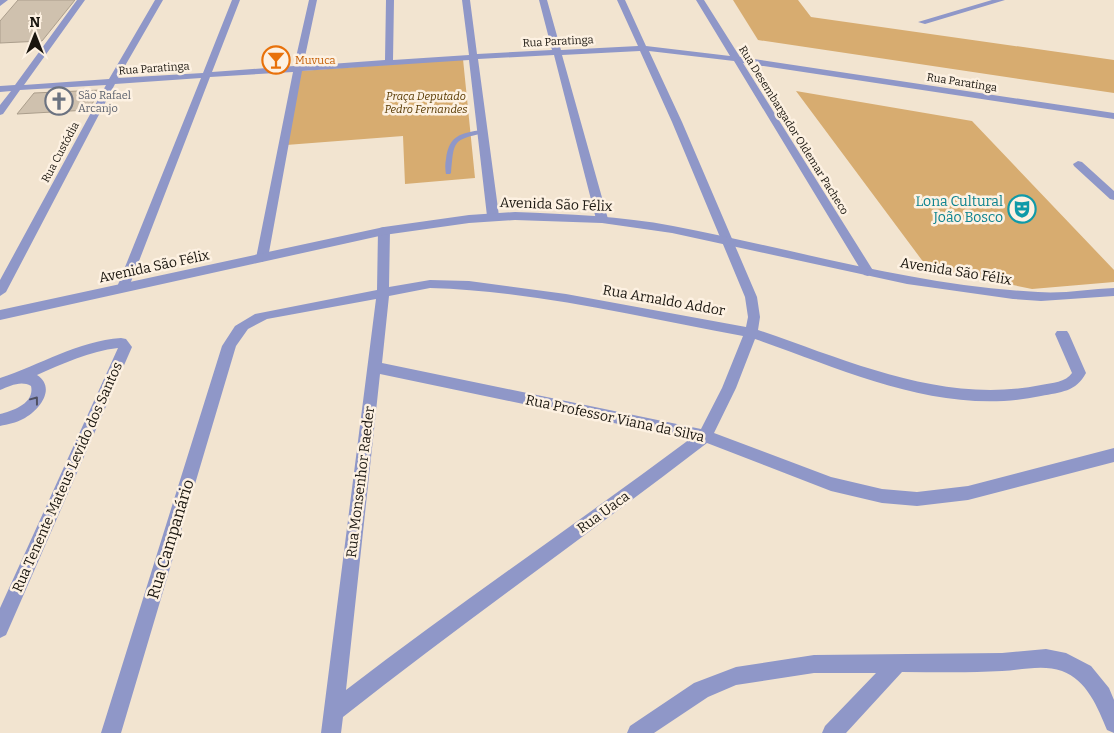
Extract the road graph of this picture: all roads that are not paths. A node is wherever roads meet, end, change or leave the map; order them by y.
1 (4, 0) edge
2 (81, 0) edge
3 (160, 0) edge
4 (236, 0) edge
5 (313, 0) edge
6 (390, 0) edge
7 (466, 0) edge
8 (542, 0) edge
9 (621, 0) edge
10 (700, 0) edge
11 (1001, 0) edge
12 (0, 4) edge
13 (922, 22) dead end
14 (642, 48) junction
15 (558, 52) junction
16 (473, 57) junction
17 (735, 59) junction
18 (389, 63) junction
19 (298, 70) junction
20 (206, 76) junction
21 (112, 81) junction
22 (17, 88) junction
23 (0, 89) edge
24 (0, 112) edge
25 (1114, 116) edge
26 (482, 132) junction
27 (1078, 164) dead end
28 (448, 172) dead end
29 (1114, 197) edge
30 (493, 216) junction
31 (602, 219) junction
32 (384, 231) junction
33 (727, 241) junction
34 (262, 258) junction
35 (868, 272) junction
36 (123, 287) junction
37 (0, 292) edge
38 (1114, 292) edge
39 (383, 293) junction
40 (0, 315) edge
41 (751, 333) junction
42 (1062, 334) dead end
43 (228, 346) joint
44 (373, 367) junction
45 (19, 377) junction
46 (0, 384) edge
47 (0, 420) edge
48 (704, 436) junction
49 (1114, 455) edge
50 (0, 629) edge
51 (899, 662) junction
52 (332, 713) junction
53 (1114, 723) edge
54 (110, 733) edge
55 (331, 733) edge
56 (637, 733) edge
57 (832, 733) edge

1 - 12 street
2 - 22 street
3 - 21 street, Rua Custódia
4 - 20 street
5 - 19 street
6 - 18 street
7 - 16 street
8 - 15 street
9 - 14 street, Rua Uaca
10 - 17 street, Rua Desembargador Oldemar Pacheco
11 - 13 street
14 - 15 street, Rua Paratinga
14 - 17 street, Rua Paratinga
14 - 33 street, Rua Uaca
15 - 16 street, Rua Paratinga
15 - 31 street
16 - 18 street, Rua Paratinga
16 - 26 street
17 - 25 street, Rua Paratinga
17 - 35 street, Rua Desembargador Oldemar Pacheco
18 - 19 street, Rua Paratinga
19 - 20 street, Rua Paratinga
19 - 34 street
20 - 21 street, Rua Paratinga
20 - 36 street
21 - 22 street, Rua Paratinga
21 - 37 street, Rua Custódia
22 - 23 street, Rua Paratinga
22 - 24 street
26 - 28 lane
26 - 30 street
27 - 29 street
30 - 31 street, Avenida São Félix
30 - 32 street, Avenida São Félix
31 - 33 street, Avenida São Félix
32 - 34 street, Avenida São Félix
32 - 39 street, Rua Monsenhor Raeder
33 - 35 street, Avenida São Félix
33 - 41 street, Rua Uaca
34 - 36 street, Avenida São Félix
35 - 38 street, Avenida São Félix
36 - 40 street, Avenida São Félix
39 - 41 street, Rua Arnaldo Addor
39 - 43 street, Rua Arnaldo Addor
39 - 44 street, Rua Monsenhor Raeder
41 - 42 street, Rua Arnaldo Addor
41 - 48 street, Rua Uaca
43 - 54 street, Rua Campanário
44 - 48 street, Rua Professor Viana da Silva
44 - 52 street, Rua Monsenhor Raeder
45 - 46 street
47 -> 45 street
45 - 50 street, Rua Tenente Mateus Levido dos Santos
48 - 49 street, Rua Professor Viana da Silva
48 - 52 street, Rua Uaca
51 - 53 street
51 - 56 street
51 - 57 street
52 - 55 street, Rua Monsenhor Raeder

